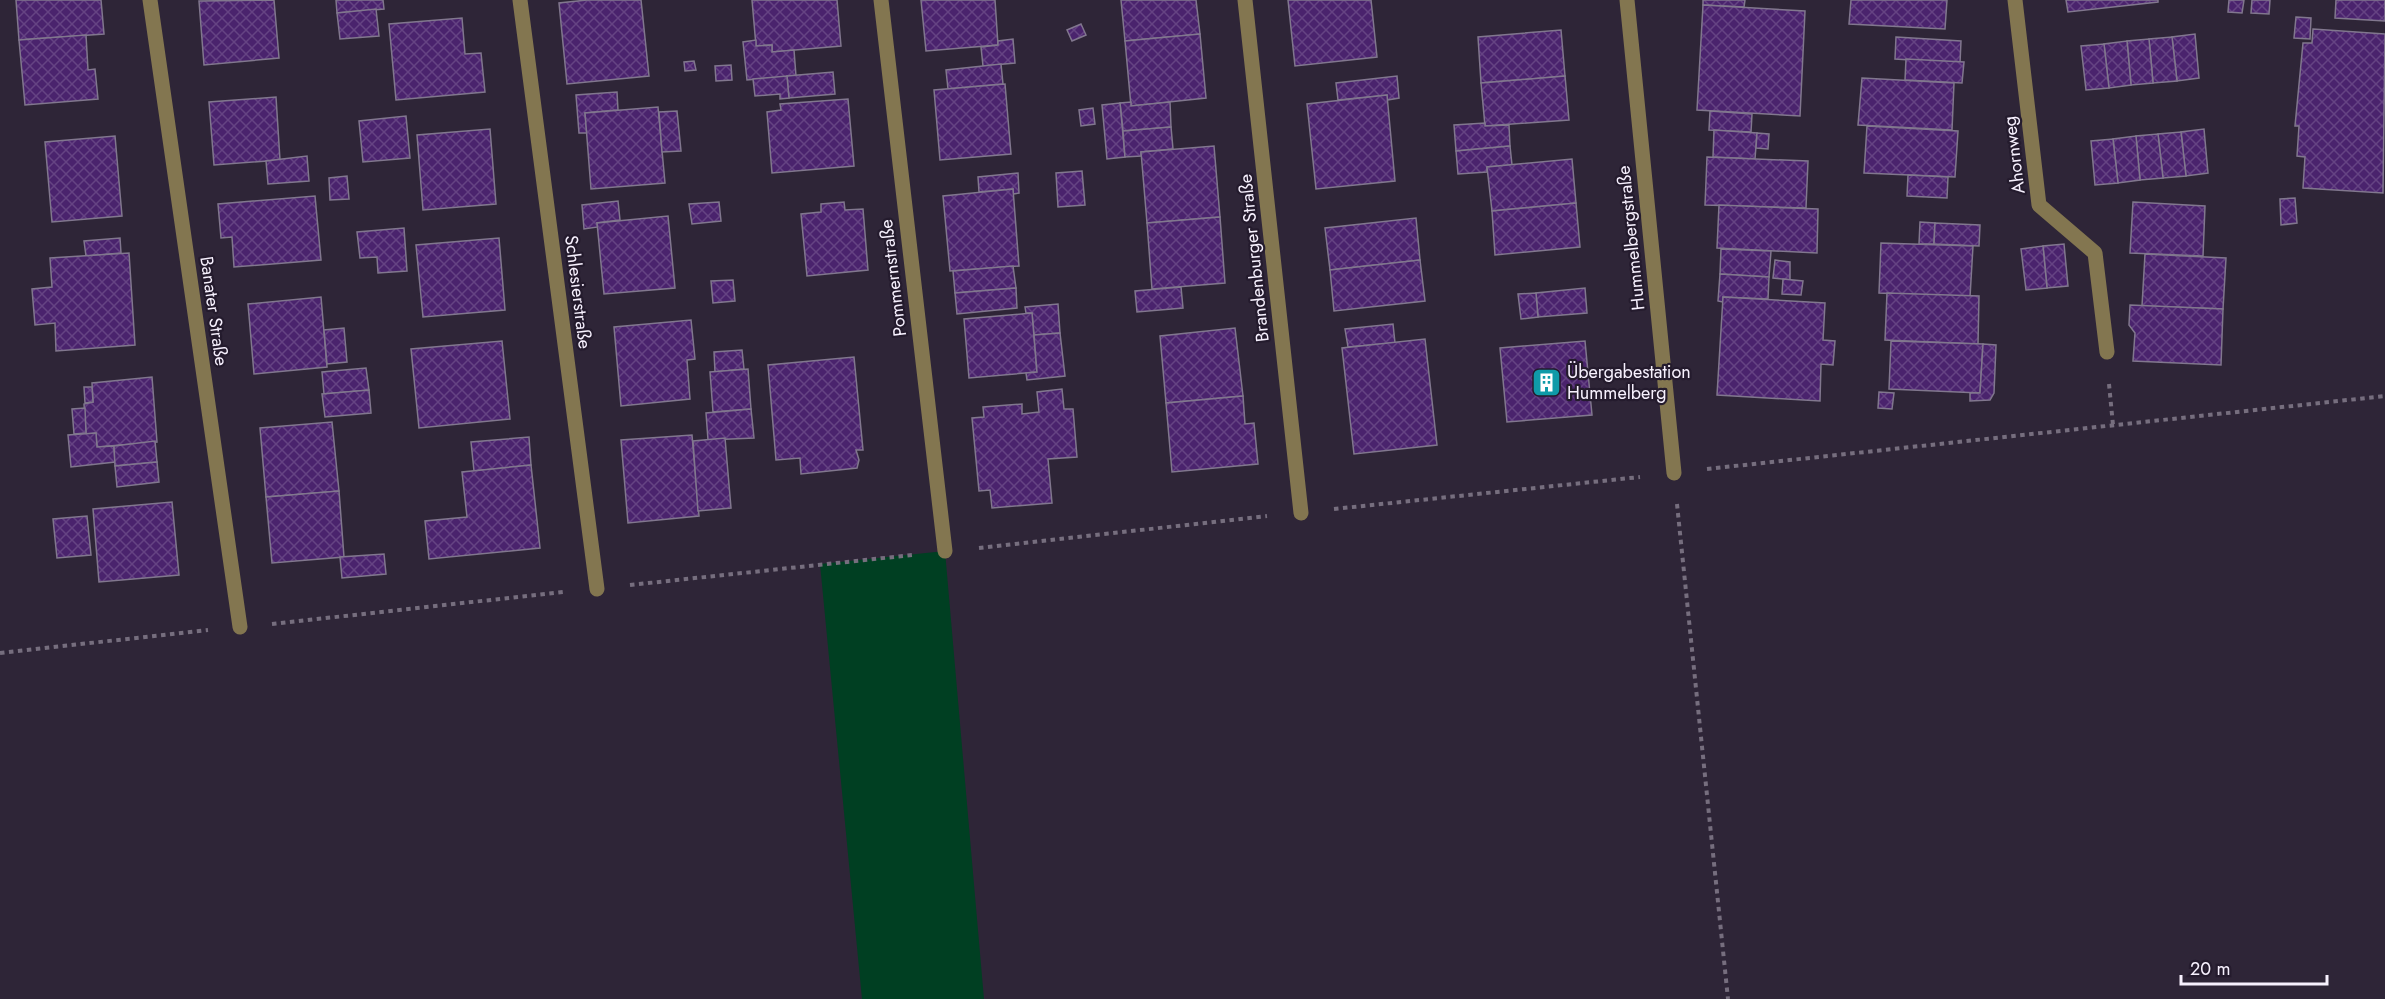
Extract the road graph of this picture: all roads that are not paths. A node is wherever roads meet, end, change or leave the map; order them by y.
1 (150, 0) edge
2 (520, 0) edge
3 (881, 0) edge
4 (1245, 0) edge
5 (1627, 0) edge
6 (2015, 0) edge
7 (2106, 352) road end
8 (1674, 473) road end
9 (1301, 513) road end
10 (945, 551) road end
11 (597, 589) road end
12 (240, 627) road end

1 - 12 street, Banater Straße
2 - 11 street, Schlesierstraße
3 - 10 street, Pommernstraße
4 - 9 street, Brandenburger Straße
5 - 8 street, Hummelbergstraße
6 - 7 street, Ahornweg

